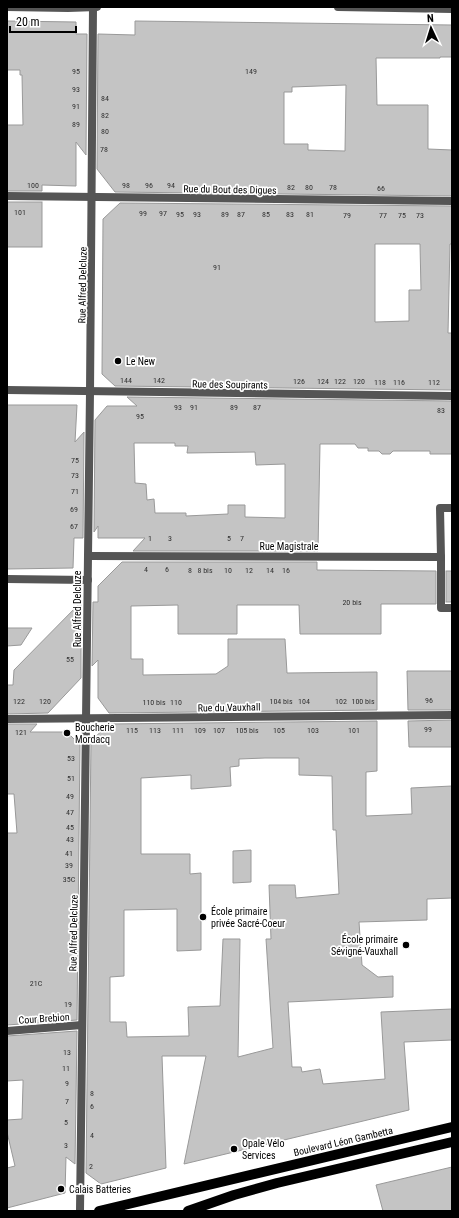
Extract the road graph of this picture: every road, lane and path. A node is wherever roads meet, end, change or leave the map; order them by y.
1 (7, 7) edge
2 (95, 7) edge
3 (338, 7) edge
4 (452, 9) edge
5 (7, 196) edge
6 (93, 197) junction
7 (452, 201) edge
8 (7, 390) edge
9 (90, 392) junction
10 (452, 396) edge
11 (452, 508) edge
12 (88, 556) junction
13 (441, 557) junction
14 (7, 579) edge
15 (88, 580) junction
16 (452, 608) edge
17 (452, 715) edge
18 (7, 719) edge
19 (86, 719) junction
20 (82, 1025) junction
21 (7, 1031) edge
22 (452, 1127) edge
23 (452, 1142) edge
24 (80, 1211) edge
25 (99, 1211) edge
26 (188, 1211) edge

1 - 2 street
2 - 6 street, Rue Alfred Delcluze
3 - 4 street
5 - 6 street, Rue du Bout des Digues
6 - 7 street, Rue du Bout des Digues
6 - 9 street, Rue Alfred Delcluze
8 - 9 street, Rue des Soupirants
9 - 10 street, Rue des Soupirants
9 - 12 street, Rue Alfred Delcluze
11 - 13 street
12 - 13 street, Rue Magistrale
12 - 15 street, Rue Alfred Delcluze
13 - 16 street
14 - 15 street
15 - 19 street, Rue Alfred Delcluze
17 - 19 street, Rue du Vauxhall
18 - 19 street, Rue du Vauxhall
19 - 20 street, Rue Alfred Delcluze
20 - 21 street, Cour Brebion
20 - 24 street, Rue Alfred Delcluze
22 - 25 main road, Boulevard Léon Gambetta
23 - 26 main road

